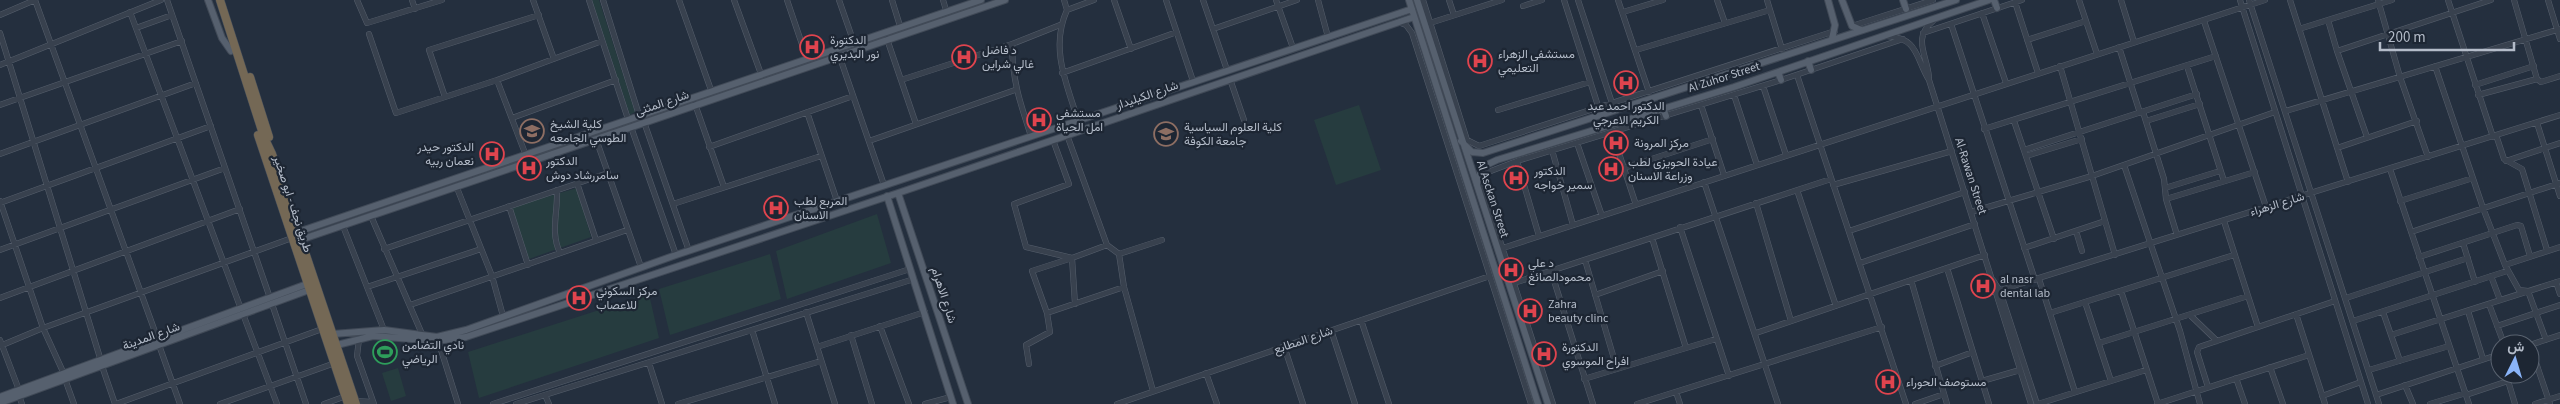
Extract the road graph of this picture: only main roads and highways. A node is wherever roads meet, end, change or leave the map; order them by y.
1 (208, 0) edge
2 (214, 0) edge
3 (220, 0) edge
4 (225, 0) edge
5 (980, 0) edge
6 (1005, 0) edge
7 (1409, 0) edge
8 (1828, 0) edge
9 (1842, 0) edge
10 (1903, 0) edge
11 (1956, 0) edge
12 (1989, 0) edge
13 (1994, 0) edge
14 (1420, 2) edge
15 (1936, 2) edge
16 (1997, 8) road end
17 (1412, 9) junction
18 (1906, 9) road end
19 (1395, 14) junction
20 (1414, 16) junction
21 (928, 17) junction
22 (916, 21) junction
23 (1398, 22) junction
24 (931, 25) junction
25 (920, 28) junction
26 (1861, 30) junction
27 (1832, 40) junction
28 (231, 51) junction
29 (1808, 61) junction
30 (1812, 70) road end
31 (1739, 71) junction
32 (1778, 72) junction
33 (1717, 78) junction
34 (1781, 80) road end
35 (1744, 83) junction
36 (1721, 91) junction
37 (1135, 101) junction
38 (1663, 108) junction
39 (1110, 110) junction
40 (1139, 110) junction
41 (1666, 116) road end
42 (1082, 130) junction
43 (1540, 135) junction
44 (1461, 141) junction
45 (543, 147) junction
46 (1530, 149) junction
47 (526, 153) junction
48 (272, 154) junction
49 (548, 156) junction
50 (531, 162) junction
51 (1477, 184) junction
52 (898, 193) junction
53 (888, 196) junction
54 (298, 232) junction
55 (912, 234) junction
56 (900, 237) junction
57 (296, 239) junction
58 (622, 274) junction
59 (602, 282) junction
60 (626, 282) junction
61 (308, 287) junction
62 (1510, 290) junction
63 (1502, 292) junction
64 (582, 297) junction
65 (1516, 307) junction
66 (1508, 310) junction
67 (333, 334) junction
68 (424, 337) junction
69 (437, 339) junction
70 (947, 341) junction
71 (934, 344) junction
72 (336, 345) junction
73 (950, 352) junction
74 (938, 357) junction
75 (19, 393) junction
76 (0, 397) edge
77 (351, 401) edge
78 (0, 403) edge
79 (953, 404) edge
80 (968, 404) edge
81 (1538, 404) edge
82 (1548, 404) edge

1 - 28 main road
2 - 28 highway, طريق نجف - ابو صخير
3 - 48 highway, طريق نجف - ابو صخير
4 - 48 highway
5 - 21 main road, شارع المثنى
6 - 24 main road, شارع المثنى
7 - 17 main road, Al Asckan Street
8 - 27 main road
9 - 26 main road
10 - 18 main road
11 - 15 main road, Al Zuhor Street
12 - 29 main road, Al Zuhor Street
13 - 16 main road
14 - 44 main road, Al Asckan Street
15 - 26 main road, Al Zuhor Street
17 - 19 main road, شارع الكيليدار
17 - 20 main road, Al Asckan Street
19 - 23 main road
19 - 37 main road, شارع الكيليدار
20 - 23 main road, شارع الكيليدار
20 - 63 main road, Al Asckan Street
21 - 22 main road, شارع المثنى
21 - 24 main road
22 - 25 main road
22 - 45 main road, شارع المثنى
23 - 40 main road, شارع الكيليدار
24 - 25 main road, شارع المثنى
25 - 49 main road, شارع المثنى
26 - 27 main road, Al Zuhor Street
27 - 31 main road, Al Zuhor Street
28 - 57 highway, طريق نجف - ابو صخير
29 - 30 main road
29 - 32 main road, Al Zuhor Street
31 - 33 main road, Al Zuhor Street
31 - 35 main road
32 - 34 main road
32 - 35 main road, Al Zuhor Street
33 - 36 main road
33 - 43 main road, Al Zuhor Street
35 - 36 main road, Al Zuhor Street
36 - 38 main road, Al Zuhor Street
37 - 39 main road, شارع الكيليدار
37 - 40 main road
38 - 41 main road
38 - 46 main road, Al Zuhor Street
39 - 42 main road
39 - 58 main road, شارع الكيليدار
40 - 42 main road, شارع الكيليدار
42 - 52 main road, شارع الكيليدار
43 - 44 main road, Al Zuhor Street
43 - 46 main road
44 - 51 main road, Al Asckan Street
45 - 47 main road, شارع المثنى
45 - 49 main road
46 - 51 main road, Al Zuhor Street
47 - 50 main road
47 - 54 main road, شارع المثنى
48 - 54 highway, طريق نجف - ابو صخير
49 - 50 main road, شارع المثنى
50 - 57 main road, شارع المثنى
51 - 62 main road, Al Asckan Street
52 - 53 main road, شارع الكيليدار
52 - 55 main road, شارع الاهرام
53 - 56 main road, شارع الاهرام
53 - 60 main road, شارع الكيليدار
54 - 57 highway, طريق نجف - ابو صخير
55 - 56 main road
55 - 70 main road, شارع الاهرام
56 - 71 main road, شارع الاهرام
57 - 61 highway, طريق نجف - ابو صخير
57 - 67 highway, طريق نجف - ابو صخير
58 - 59 main road, شارع الكيليدار
58 - 60 main road
59 - 64 main road
59 - 69 main road
60 - 64 main road, شارع الكيليدار
61 - 75 main road, شارع المدينة
61 - 77 highway, طريق نجف - ابو صخير
62 - 63 main road
62 - 65 main road, Al Asckan Street
63 - 66 main road, Al Asckan Street
64 - 69 main road
65 - 66 main road
65 - 82 main road, Al Asckan Street
66 - 81 main road, Al Asckan Street
67 - 68 main road
67 - 72 highway, طريق نجف - ابو صخير
68 - 69 main road
68 - 72 main road
70 - 71 main road
70 - 73 main road, شارع الاهرام
71 - 74 main road, شارع الاهرام
72 - 77 highway, طريق نجف - ابو صخير
73 - 74 main road
73 - 80 main road, شارع الاهرام
74 - 79 main road, شارع الاهرام
75 - 76 main road, شارع المدينة
75 - 78 main road, شارع المدينة

